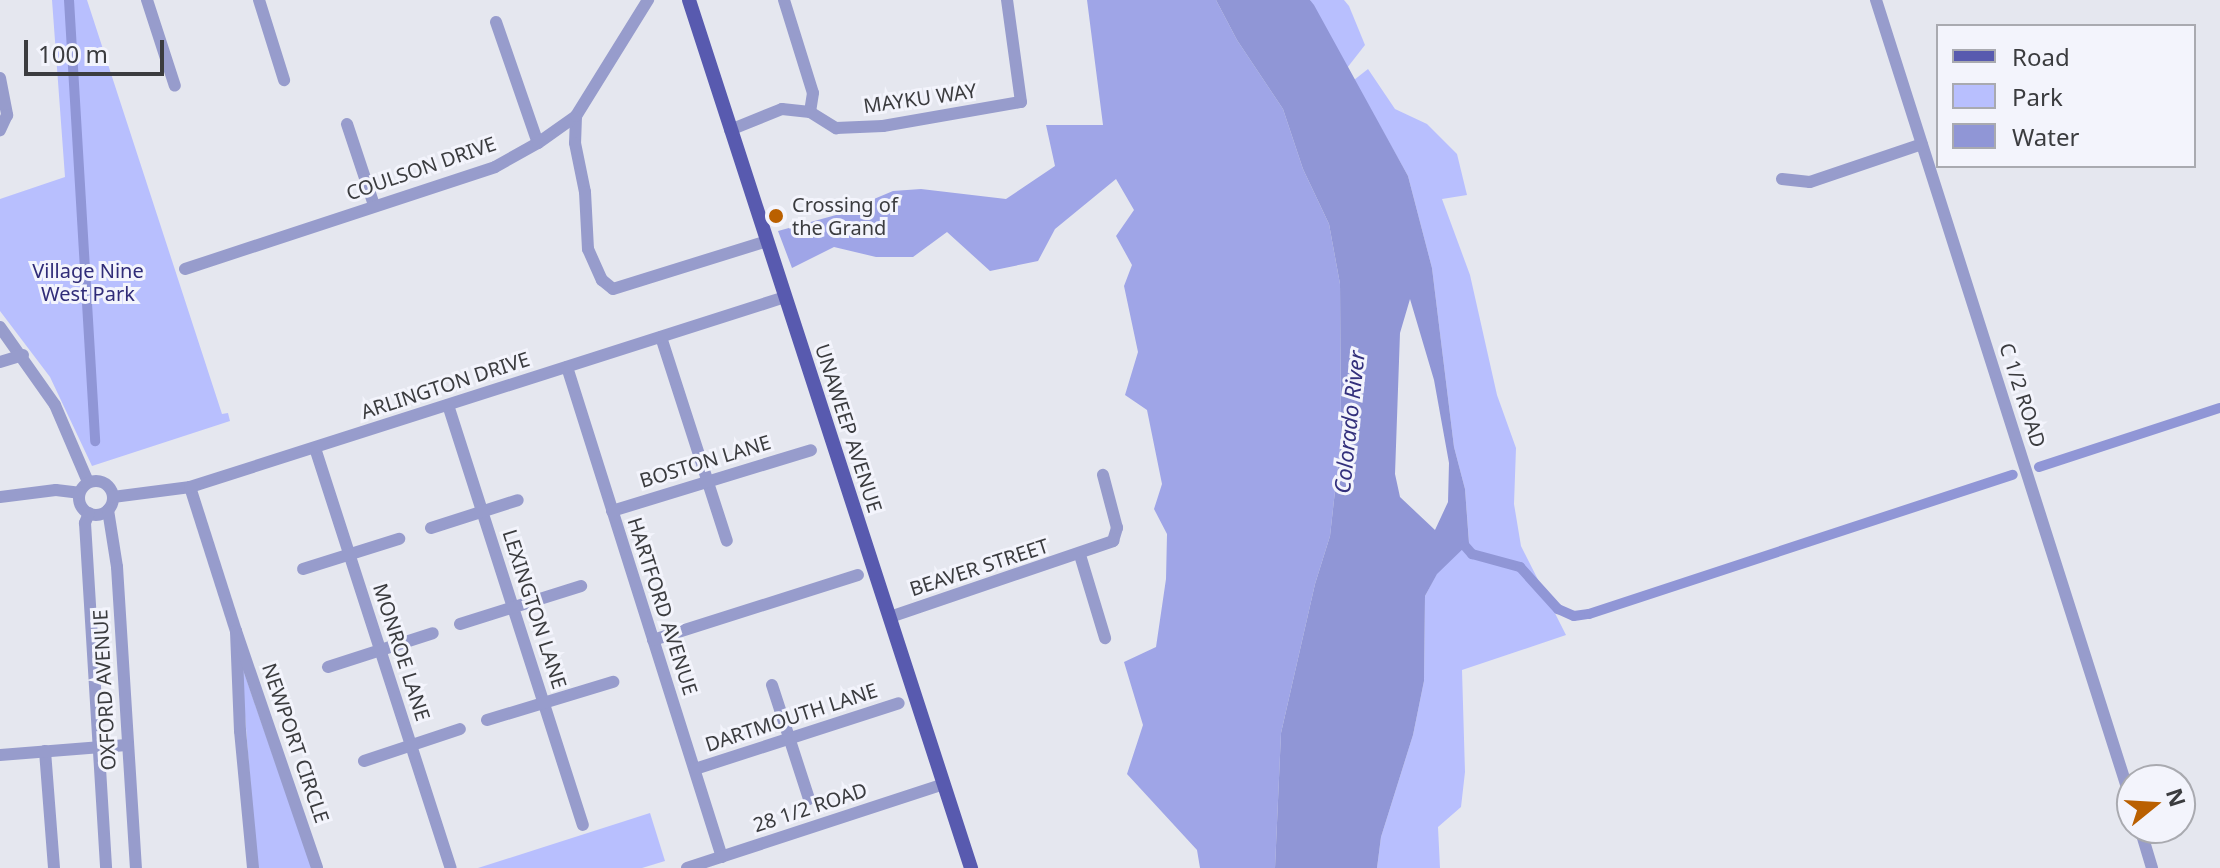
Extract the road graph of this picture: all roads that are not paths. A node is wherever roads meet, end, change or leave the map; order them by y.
1 (147, 0) edge
2 (259, 0) edge
3 (648, 0) edge
4 (689, 0) edge
5 (784, 0) edge
6 (1007, 0) edge
7 (1876, 0) edge
8 (496, 22) dead end
9 (0, 78) edge
10 (284, 80) dead end
11 (175, 86) dead end
12 (810, 112) junction
13 (576, 116) junction
14 (347, 124) dead end
15 (0, 130) edge
16 (730, 130) junction
17 (538, 143) junction
18 (1922, 144) junction
19 (1782, 179) dead end
20 (374, 205) junction
21 (767, 241) junction
22 (185, 269) dead end
23 (785, 297) junction
24 (0, 327) edge
25 (661, 337) junction
26 (23, 355) junction
27 (0, 362) edge
28 (567, 367) junction
29 (448, 405) junction
30 (315, 448) junction
31 (811, 450) dead end
32 (1103, 475) dead end
33 (707, 481) junction
34 (88, 482) junction
35 (190, 487) junction
36 (79, 493) junction
37 (0, 497) edge
38 (113, 497) junction
39 (518, 500) dead end
40 (108, 510) junction
41 (612, 511) junction
42 (482, 512) junction
43 (89, 513) junction
44 (431, 528) dead end
45 (399, 539) dead end
46 (727, 541) dead end
47 (350, 554) junction
48 (1080, 555) junction
49 (303, 569) dead end
50 (858, 575) dead end
51 (581, 586) dead end
52 (513, 607) junction
53 (890, 617) junction
54 (460, 624) dead end
55 (236, 631) junction
56 (433, 633) dead end
57 (1105, 638) dead end
58 (653, 640) junction
59 (380, 650) junction
60 (328, 667) dead end
61 (613, 682) dead end
62 (772, 685) dead end
63 (544, 703) junction
64 (899, 703) dead end
65 (487, 720) dead end
66 (460, 729) dead end
67 (789, 739) junction
68 (127, 745) junction
69 (411, 745) junction
70 (100, 747) junction
71 (45, 751) junction
72 (0, 755) edge
73 (364, 761) dead end
74 (2120, 764) edge
75 (695, 769) junction
76 (944, 784) junction
77 (809, 799) dead end
78 (583, 825) dead end
79 (2145, 844) edge
80 (722, 857) junction
81 (54, 868) edge
82 (106, 868) edge
83 (136, 868) edge
84 (253, 868) edge
85 (317, 868) edge
86 (451, 868) edge
87 (687, 868) edge
88 (971, 868) edge
89 (2152, 868) edge

1 - 11 street
2 - 10 street
3 - 13 street, COULSON DRIVE
4 - 16 main road, UNAWEEP AVENUE
5 - 12 street
6 - 12 street, MAYKU WAY
7 - 18 street, C 1/2 ROAD
8 - 17 street
9 - 15 street
12 - 16 street, MAYKU WAY
13 - 17 street, COULSON DRIVE
13 - 21 street
14 - 20 street
16 - 21 main road, UNAWEEP AVENUE
17 - 20 street, COULSON DRIVE
18 - 19 street
18 - 74 street, C 1/2 ROAD
20 - 22 street, COULSON DRIVE
21 - 23 main road, UNAWEEP AVENUE
23 - 25 street, ARLINGTON DRIVE
23 - 53 main road, UNAWEEP AVENUE
24 - 26 street
25 - 28 street, ARLINGTON DRIVE
25 - 33 street
26 - 27 street
26 - 34 street
28 - 29 street, ARLINGTON DRIVE
28 - 41 street, HARTFORD AVENUE
29 - 30 street, ARLINGTON DRIVE
29 - 42 street, LEXINGTON LANE
30 - 35 street, ARLINGTON DRIVE
30 - 47 street, MONROE LANE
31 - 33 street, BOSTON LANE
32 - 48 street, BEAVER STREET
33 - 41 street, BOSTON LANE
33 - 46 street
34 - 36 street
34 - 38 street
35 - 38 street, ARLINGTON DRIVE
35 - 55 street, NEWPORT CIRCLE
36 - 37 street
36 - 43 street
38 - 40 street
39 - 42 street
40 - 43 street
40 - 68 street, OXFORD AVENUE
41 - 58 street, HARTFORD AVENUE
42 - 44 street
42 - 52 street, LEXINGTON LANE
43 - 70 street, OXFORD AVENUE
45 - 47 street
47 - 49 street
47 - 59 street, MONROE LANE
48 - 53 street, BEAVER STREET
48 - 57 street
50 - 58 street
51 - 52 street
52 - 54 street
52 - 63 street, LEXINGTON LANE
53 - 76 main road, UNAWEEP AVENUE
55 - 84 street, NEWPORT CIRCLE
55 - 85 street, NEWPORT CIRCLE
56 - 59 street
58 - 75 street, HARTFORD AVENUE
59 - 60 street
59 - 69 street, MONROE LANE
61 - 63 street
62 - 67 street
63 - 65 street
63 - 78 street, LEXINGTON LANE
64 - 67 street, DARTMOUTH LANE
66 - 69 street
67 - 75 street, DARTMOUTH LANE
67 - 77 street
68 - 70 street
68 - 83 street, OXFORD AVENUE
69 - 73 street
69 - 86 street, MONROE LANE
70 - 71 street
70 - 82 street, OXFORD AVENUE
71 - 72 street
71 - 81 street
75 - 80 street, HARTFORD AVENUE
76 - 80 street, 28 1/2 ROAD
76 - 88 main road, UNAWEEP AVENUE
79 - 89 street
80 - 87 street, 28 1/2 ROAD

